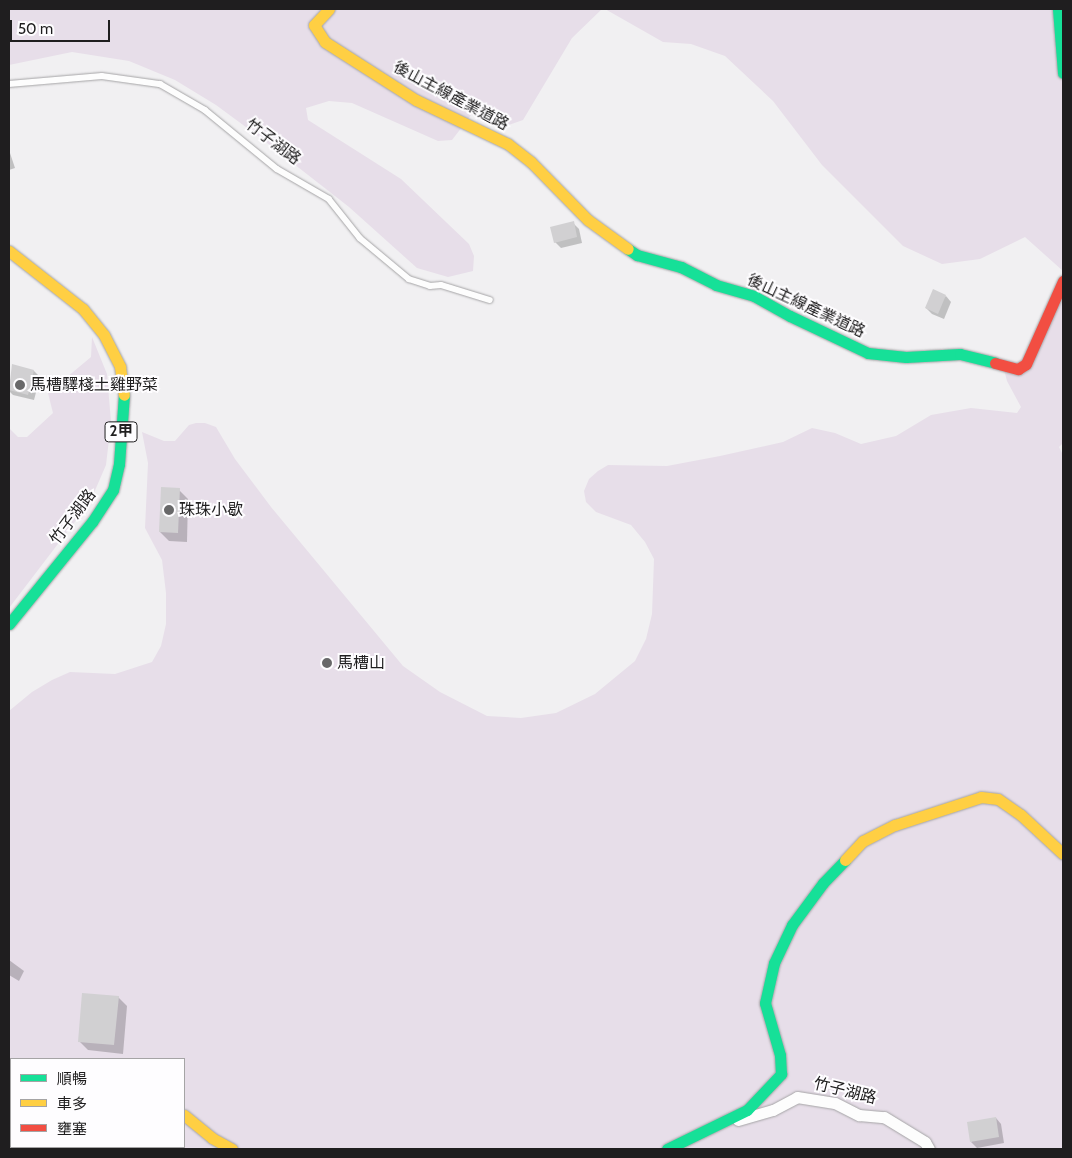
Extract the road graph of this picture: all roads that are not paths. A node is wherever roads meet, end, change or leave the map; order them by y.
1 (329, 9) edge
2 (1058, 9) edge
3 (1063, 73) edge
4 (9, 84) edge
5 (9, 250) edge
6 (1063, 281) edge
7 (490, 300) dead end
8 (9, 624) edge
9 (1063, 854) edge
10 (185, 1116) edge
11 (717, 1126) junction
12 (18, 1149) edge
13 (49, 1149) edge
14 (232, 1149) edge
15 (667, 1149) edge
16 (929, 1149) edge

1 - 6 street, 後山主線產業道路
2 - 3 street
4 - 7 lane, 竹子湖路
5 - 8 street, 竹子湖路 / 2甲
9 - 11 street
10 - 14 street
11 - 15 street
11 - 16 street, 竹子湖路
12 - 13 street

